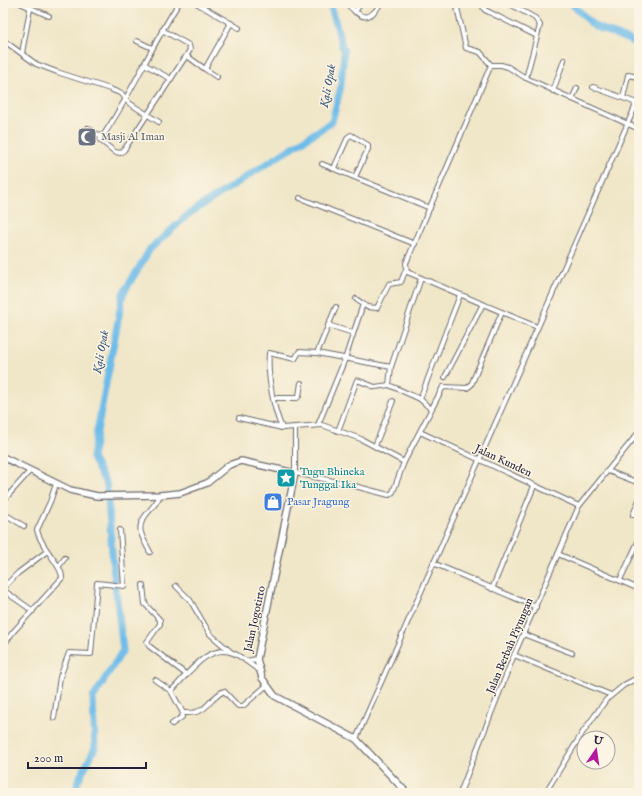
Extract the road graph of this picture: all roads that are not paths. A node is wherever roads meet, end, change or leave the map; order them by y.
1 (20, 3) edge
2 (179, 3) edge
3 (196, 3) edge
4 (346, 3) edge
5 (361, 3) edge
6 (381, 3) edge
7 (456, 3) edge
8 (485, 3) edge
9 (508, 3) edge
10 (30, 9) junction
11 (355, 12) junction
12 (49, 16) dead end
13 (231, 23) junction
14 (239, 28) dead end
15 (162, 30) junction
16 (536, 36) junction
17 (3, 40) edge
18 (137, 41) dead end
19 (152, 48) junction
20 (22, 53) junction
21 (187, 56) junction
22 (564, 60) dead end
23 (144, 64) junction
24 (491, 65) junction
25 (205, 69) junction
26 (217, 77) dead end
27 (639, 77) edge
28 (526, 78) junction
29 (171, 79) junction
30 (593, 87) dead end
31 (577, 88) dead end
32 (553, 91) junction
33 (623, 98) junction
34 (125, 99) junction
35 (572, 100) junction
36 (147, 113) junction
37 (159, 122) dead end
38 (628, 123) junction
39 (88, 128) dead end
40 (639, 128) edge
41 (102, 137) junction
42 (322, 164) dead end
43 (334, 168) junction
44 (355, 177) junction
45 (300, 198) dead end
46 (430, 208) junction
47 (415, 244) junction
48 (406, 269) junction
49 (421, 278) junction
50 (460, 295) junction
51 (356, 299) dead end
52 (363, 304) junction
53 (483, 304) junction
54 (336, 307) dead end
55 (502, 312) junction
56 (328, 325) junction
57 (536, 327) junction
58 (353, 333) junction
59 (317, 353) junction
60 (345, 359) junction
61 (391, 367) junction
62 (445, 377) dead end
63 (301, 383) dead end
64 (389, 385) junction
65 (273, 398) junction
66 (420, 399) junction
67 (393, 401) dead end
68 (431, 409) junction
69 (239, 418) dead end
70 (318, 425) junction
71 (282, 428) junction
72 (295, 428) junction
73 (338, 431) junction
74 (420, 432) junction
75 (639, 432) edge
76 (375, 446) junction
77 (3, 457) edge
78 (478, 460) junction
79 (404, 462) junction
80 (30, 471) junction
81 (608, 471) junction
82 (295, 473) junction
83 (639, 483) edge
84 (56, 484) junction
85 (534, 486) junction
86 (160, 495) junction
87 (639, 500) edge
88 (3, 501) edge
89 (579, 506) junction
90 (3, 513) edge
91 (633, 515) dead end
92 (24, 526) dead end
93 (120, 530) dead end
94 (639, 540) edge
95 (46, 552) junction
96 (150, 552) dead end
97 (558, 554) junction
98 (65, 558) dead end
99 (433, 563) junction
100 (59, 566) junction
101 (620, 580) junction
102 (143, 585) dead end
103 (176, 586) dead end
104 (3, 589) edge
105 (492, 589) junction
106 (639, 589) edge
107 (536, 607) junction
108 (33, 611) junction
109 (523, 634) junction
110 (3, 646) edge
111 (231, 652) junction
112 (572, 653) dead end
113 (514, 655) junction
114 (257, 659) junction
115 (246, 661) junction
116 (259, 670) junction
117 (187, 675) junction
118 (639, 677) edge
119 (155, 680) dead end
120 (266, 686) junction
121 (171, 691) junction
122 (611, 695) junction
123 (183, 713) junction
124 (54, 718) dead end
125 (172, 724) dead end
126 (356, 739) junction
127 (407, 793) edge
128 (460, 793) edge
129 (545, 793) edge

1 - 10 street
2 - 15 street
3 - 13 street
4 - 11 street
5 - 11 street
6 - 11 street
7 - 24 street
8 - 16 street
9 - 16 street
10 - 12 street
10 - 20 street
13 - 14 street
13 - 25 street
15 - 19 street
15 - 21 street
16 - 28 street
17 - 20 street
18 - 19 street
19 - 23 street
20 - 34 street
21 - 25 street
21 - 29 street
22 - 32 street
23 - 29 street
23 - 34 street
24 - 28 street
24 - 46 street
25 - 26 street
27 - 33 street
28 - 32 street
29 - 36 street
30 - 33 street
31 - 35 street
32 - 35 street
33 - 38 street
34 - 36 street
34 - 41 street
35 - 38 street
36 - 37 street
36 - 41 street
38 - 40 street
38 - 57 street
39 - 41 street
42 - 43 street
43 - 44 street
43 - 44 street
44 - 46 street
45 - 47 street
46 - 47 street
47 - 48 street
48 - 49 street
48 - 52 street
49 - 50 street
49 - 61 street
50 - 53 street
50 - 66 street
51 - 52 street
52 - 58 street
53 - 55 street
53 - 62 street
54 - 56 street
55 - 57 street
55 - 68 street
56 - 58 street
56 - 59 street
57 - 78 street
58 - 60 street
59 - 60 street
59 - 65 street
60 - 61 street
60 - 70 street
61 - 64 street
63 - 65 street
64 - 66 street
64 - 73 street
65 - 71 street
66 - 68 street
67 - 76 street
68 - 74 street
69 - 71 street
70 - 72 street
70 - 73 street
71 - 72 street
72 - 82 street
73 - 76 street
74 - 78 street, Jalan Kunden
74 - 79 street
75 - 81 street, Jalan Berbah Piyungan
76 - 79 street
77 - 80 street
78 - 85 street, Jalan Kunden
78 - 99 street
79 - 82 street
80 - 84 street
80 - 88 street
81 - 83 street
81 - 89 street, Jalan Berbah Piyungan
82 - 86 street
82 - 114 street, Jalan Jogotirto
84 - 86 street
84 - 95 street
85 - 89 street, Jalan Kunden
85 - 105 street
86 - 96 street
87 - 91 street
89 - 97 street, Jalan Berbah Piyungan
90 - 92 street
93 - 124 street
94 - 101 street
95 - 100 street
95 - 104 street
97 - 101 street
97 - 107 street, Jalan Berbah Piyungan
98 - 100 street
99 - 105 street
99 - 126 street
100 - 108 street
101 - 106 street
102 - 117 street
103 - 111 street
104 - 108 street
105 - 107 street
107 - 109 street, Jalan Berbah Piyungan
108 - 110 street
109 - 112 street
109 - 113 street, Jalan Berbah Piyungan
111 - 115 street
111 - 117 street
113 - 122 street
113 - 128 street, Jalan Berbah Piyungan
114 - 115 street
114 - 116 street, Jalan Jogotirto
115 - 116 street
116 - 120 street, Jalan Jogotirto
117 - 121 street
118 - 122 street
119 - 121 street
120 - 123 street
120 - 126 street, Jalan Jogotirto
121 - 123 street
122 - 129 street
123 - 125 street
126 - 127 street, Jalan Jogotirto

